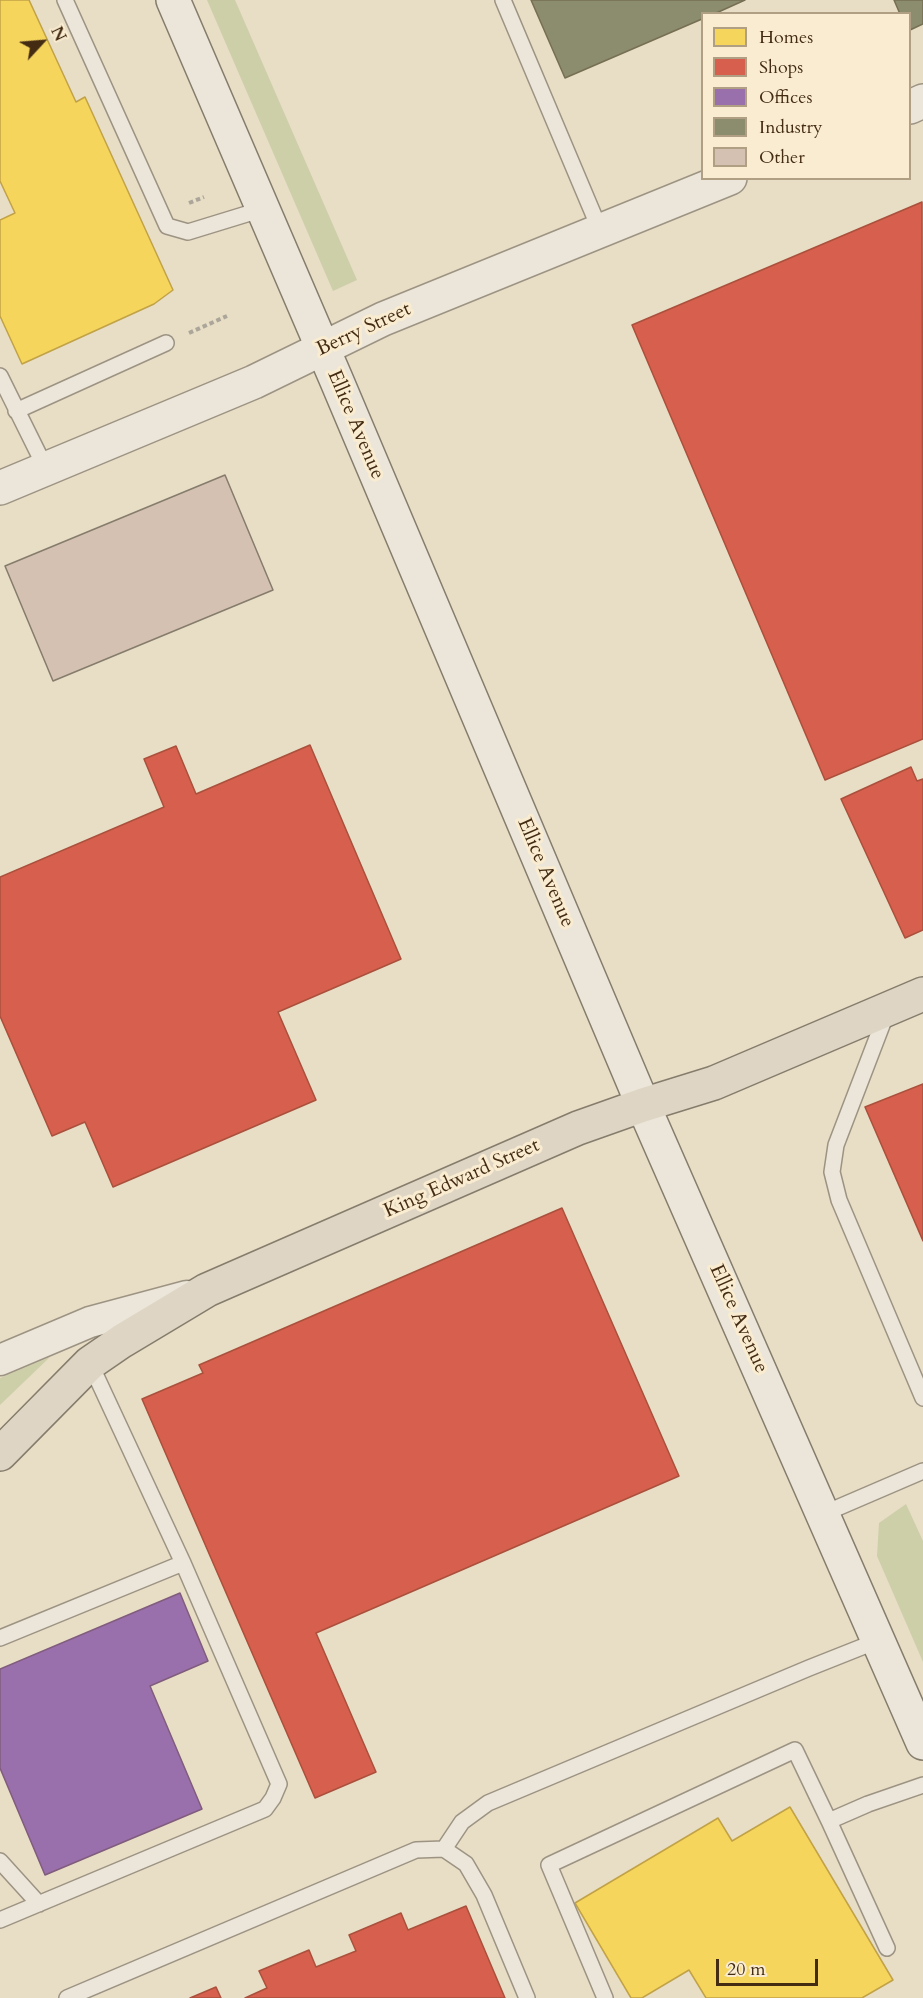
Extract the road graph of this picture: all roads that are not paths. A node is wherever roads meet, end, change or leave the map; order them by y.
1 (64, 0) edge
2 (172, 0) edge
3 (503, 0) edge
4 (725, 180) edge
5 (263, 209) junction
6 (600, 230) junction
7 (166, 343) road end
8 (323, 349) junction
9 (1, 381) edge
10 (16, 411) junction
11 (46, 469) junction
12 (0, 488) edge
13 (923, 994) edge
14 (888, 1008) junction
15 (643, 1105) junction
16 (207, 1290) junction
17 (0, 1360) edge
18 (90, 1363) junction
19 (923, 1398) edge
20 (0, 1454) edge
21 (923, 1471) edge
22 (824, 1514) junction
23 (183, 1563) junction
24 (0, 1638) edge
25 (877, 1641) junction
26 (923, 1743) edge
27 (923, 1785) edge
28 (829, 1821) junction
29 (444, 1849) junction
30 (0, 1861) edge
31 (39, 1904) junction
32 (0, 1920) edge
33 (887, 1948) dead end
34 (67, 1998) edge
35 (527, 1998) edge
36 (605, 1998) edge

1 - 5 lane
2 - 5 main road, Ellice Avenue
3 - 6 lane
4 - 6 main road, Berry Street
5 - 8 main road, Ellice Avenue
6 - 8 main road, Berry Street
7 - 10 lane
8 - 11 main road, Berry Street
8 - 15 main road, Ellice Avenue
9 - 10 lane
10 - 11 lane
11 - 12 main road, Berry Street
13 - 14 main road, King Edward Street
14 - 15 main road, King Edward Street
14 - 19 lane
15 - 16 main road, King Edward Street
15 - 22 main road, Ellice Avenue
16 - 17 street, King Edward Street
16 - 18 main road
18 - 20 main road
18 - 23 lane
21 - 22 lane
22 - 25 main road, Ellice Avenue
23 - 24 lane
23 - 31 lane
25 - 26 main road, Ellice Avenue
25 - 29 lane
27 - 28 lane
28 - 33 lane
28 - 36 lane
29 - 34 lane
29 - 35 lane
30 - 31 lane
31 - 32 lane

